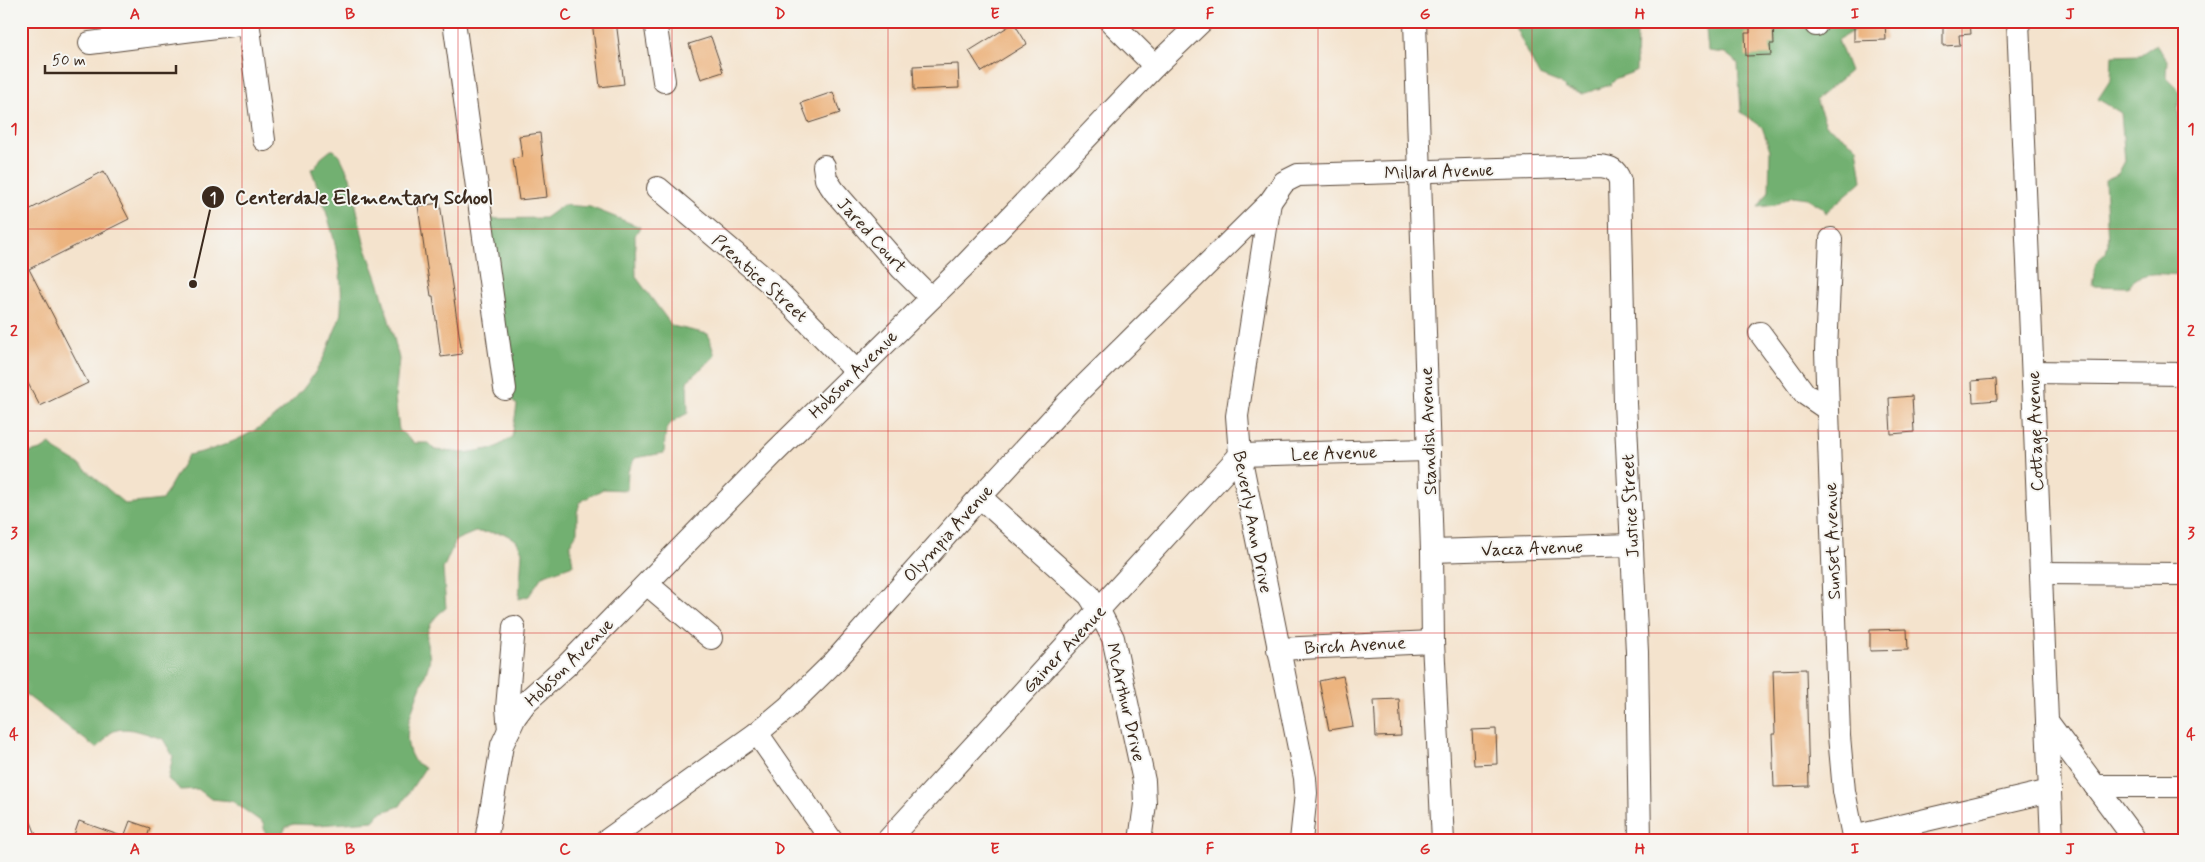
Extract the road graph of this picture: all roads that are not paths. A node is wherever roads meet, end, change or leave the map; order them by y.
1 (454, 21) edge
2 (655, 21) edge
3 (1110, 21) edge
4 (1202, 21) edge
5 (1415, 21) edge
6 (2018, 21) edge
7 (248, 22) edge
8 (90, 43) dead end
9 (1155, 66) junction
10 (664, 81) dead end
11 (264, 140) dead end
12 (824, 166) dead end
13 (1419, 172) junction
14 (1617, 173) joint
15 (658, 188) dead end
16 (1270, 202) junction
17 (1831, 239) dead end
18 (931, 298) junction
19 (1760, 333) dead end
20 (857, 372) junction
21 (2033, 372) junction
22 (2184, 374) edge
23 (505, 389) dead end
24 (1827, 409) junction
25 (1429, 450) junction
26 (1240, 455) junction
27 (980, 497) junction
28 (1632, 545) junction
29 (1432, 551) junction
30 (2041, 573) junction
31 (2184, 574) edge
32 (646, 584) junction
33 (1099, 611) junction
34 (514, 627) dead end
35 (711, 638) dead end
36 (1433, 642) junction
37 (1278, 649) junction
38 (2047, 721) junction
39 (509, 730) junction
40 (757, 733) junction
41 (2095, 786) junction
42 (2184, 786) edge
43 (2050, 791) junction
44 (21, 828) edge
45 (1854, 839) edge
46 (26, 841) edge
47 (486, 841) edge
48 (606, 841) edge
49 (832, 841) edge
50 (887, 841) edge
51 (1140, 841) edge
52 (1300, 841) edge
53 (1442, 841) edge
54 (1640, 841) edge
55 (2052, 841) edge
56 (2136, 841) edge

1 - 23 street
2 - 10 street
3 - 9 street
4 - 9 street, Hobson Avenue
5 - 13 street, Standish Avenue
6 - 21 street, Cottage Avenue
7 - 8 street
7 - 11 street
9 - 18 street, Hobson Avenue
12 - 18 street, Jared Court
13 - 14 street, Millard Avenue
13 - 16 street, Millard Avenue
13 - 25 street, Standish Avenue
14 - 28 street, Justice Street
15 - 20 street, Prentice Street
16 - 26 street, Beverly Ann Drive
16 - 27 street, Olympia Avenue
17 - 24 street, Sunset Avenue
18 - 20 street, Hobson Avenue
19 - 24 street
20 - 32 street, Hobson Avenue
21 - 22 street
21 - 30 street, Cottage Avenue
24 - 45 street, Sunset Avenue
25 - 26 street, Lee Avenue
25 - 29 street, Standish Avenue
26 - 33 street, Gainer Avenue
26 - 37 street, Beverly Ann Drive
27 - 33 street, McArthur Drive
27 - 40 street, Olympia Avenue
28 - 29 street, Vacca Avenue
28 - 54 street, Justice Street
29 - 36 street, Standish Avenue
30 - 31 street
30 - 38 street, Cottage Avenue
32 - 35 street
32 - 39 street, Hobson Avenue
33 - 50 street, Gainer Avenue
33 - 51 street, McArthur Drive
34 - 39 street
36 - 37 street, Birch Avenue
36 - 53 street, Standish Avenue
37 - 52 street, Beverly Ann Drive
38 - 41 street
38 - 43 street, Cottage Avenue
39 - 47 street
40 - 48 street, Olympia Avenue
40 - 49 street
41 - 42 street
41 - 56 street
43 - 45 street
43 - 55 street, Cottage Avenue
44 - 46 street

